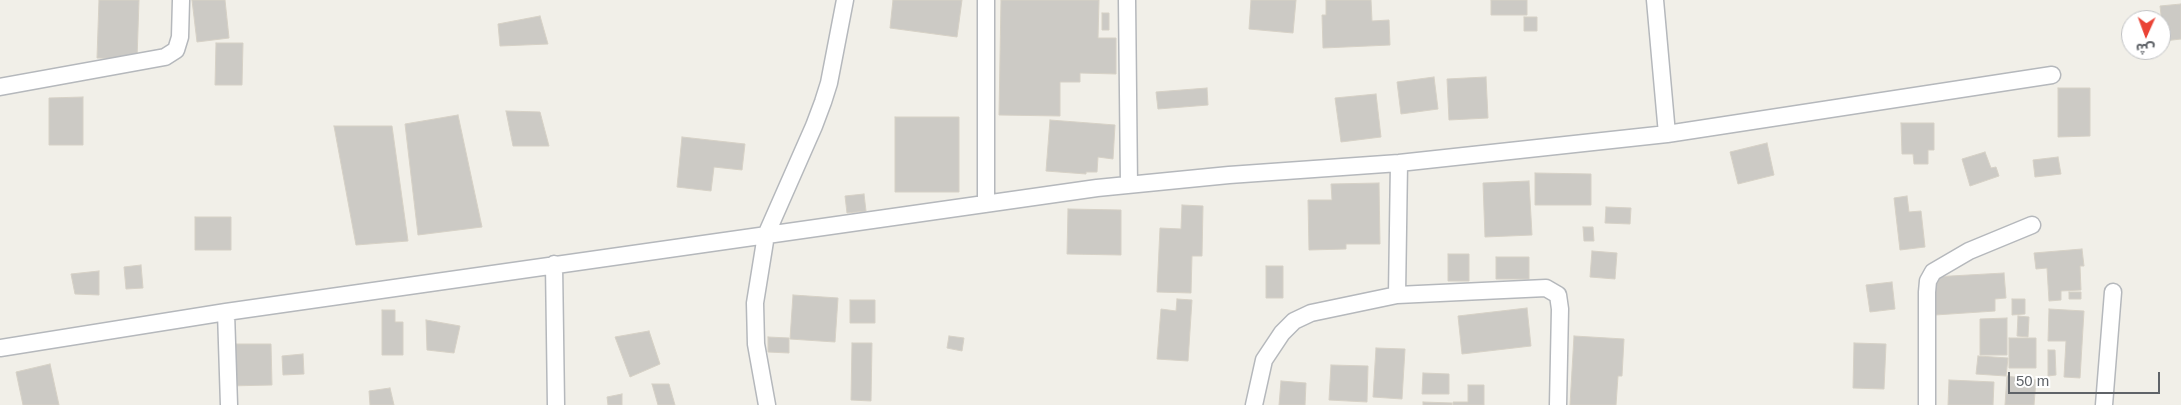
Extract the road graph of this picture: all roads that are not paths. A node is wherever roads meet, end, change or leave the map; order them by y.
1 (180, 0) edge
2 (845, 0) edge
3 (986, 0) edge
4 (1127, 0) edge
5 (1655, 0) edge
6 (2052, 76) dead end
7 (0, 87) edge
8 (1667, 134) junction
9 (1399, 163) junction
10 (1129, 185) junction
11 (986, 204) junction
12 (2032, 225) dead end
13 (766, 235) junction
14 (554, 264) junction
15 (2112, 292) dead end
16 (1397, 295) junction
17 (226, 312) junction
18 (0, 348) edge
19 (228, 405) edge
20 (556, 405) edge
21 (767, 405) edge
22 (1254, 405) edge
23 (1558, 405) edge
24 (1927, 405) edge
25 (2104, 405) edge

1 - 7 street
2 - 13 street
3 - 11 street
4 - 10 street
5 - 8 street
6 - 8 street
8 - 9 street
9 - 10 street
9 - 16 street
10 - 11 street
11 - 13 street
12 - 24 street
13 - 14 street
13 - 21 street
14 - 17 street
14 - 20 street
15 - 25 street
16 - 22 street
16 - 23 street
17 - 18 street
17 - 19 street

